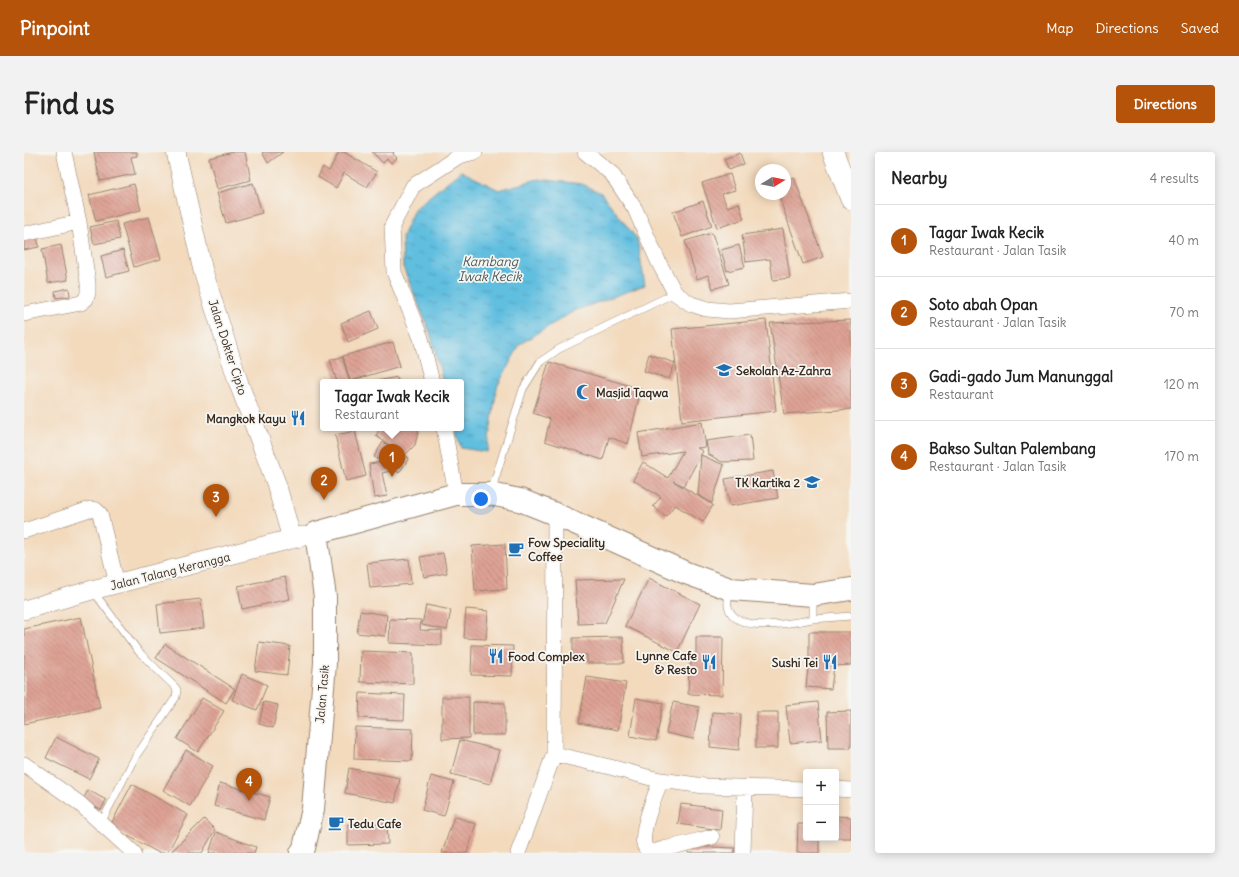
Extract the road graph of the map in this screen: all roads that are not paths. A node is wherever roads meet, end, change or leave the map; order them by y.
1 (64, 152) edge
2 (176, 152) edge
3 (475, 152) edge
4 (585, 152) edge
5 (833, 152) edge
6 (851, 199) edge
7 (78, 222) junction
8 (24, 234) edge
9 (675, 293) junction
10 (851, 301) edge
11 (24, 314) edge
12 (431, 379) edge
13 (445, 431) edge
14 (456, 494) junction
15 (490, 494) junction
16 (555, 514) junction
17 (24, 531) edge
18 (316, 533) junction
19 (292, 539) junction
20 (117, 584) junction
21 (730, 588) junction
22 (851, 589) edge
23 (92, 590) junction
24 (813, 595) junction
25 (24, 610) edge
26 (851, 616) edge
27 (813, 619) junction
28 (554, 754) junction
29 (24, 764) edge
30 (661, 780) junction
31 (745, 787) junction
32 (803, 789) edge
33 (839, 789) edge
34 (851, 790) edge
35 (101, 823) junction
36 (712, 837) dead end
37 (304, 851) edge
38 (642, 851) edge
39 (134, 853) edge
40 (518, 853) edge
41 (743, 853) edge

1 - 7 street
2 - 19 street, Jalan Dokter Cipto
3 - 12 street
4 - 9 street
5 - 6 main road
7 - 8 street
7 - 11 street
9 - 10 street
9 - 15 lane
13 - 14 street
14 - 15 main road
14 - 18 main road
15 - 16 main road
16 - 21 main road
16 - 28 street
17 - 20 street
18 - 19 street, Jalan Talang Kerangga
18 - 37 main road, Jalan Tasik
19 - 20 street, Jalan Talang Kerangga
20 - 23 street, Jalan Talang Kerangga
21 - 24 main road
21 - 27 lane
22 - 24 main road
23 - 25 street, Jalan Talang Kerangga
23 - 35 lane
24 - 27 lane
26 - 27 lane
28 - 30 street
28 - 40 street
29 - 35 street
30 - 31 street
30 - 38 street
31 - 32 street
31 - 41 street
33 - 34 street
35 - 39 street
36 - 38 street

